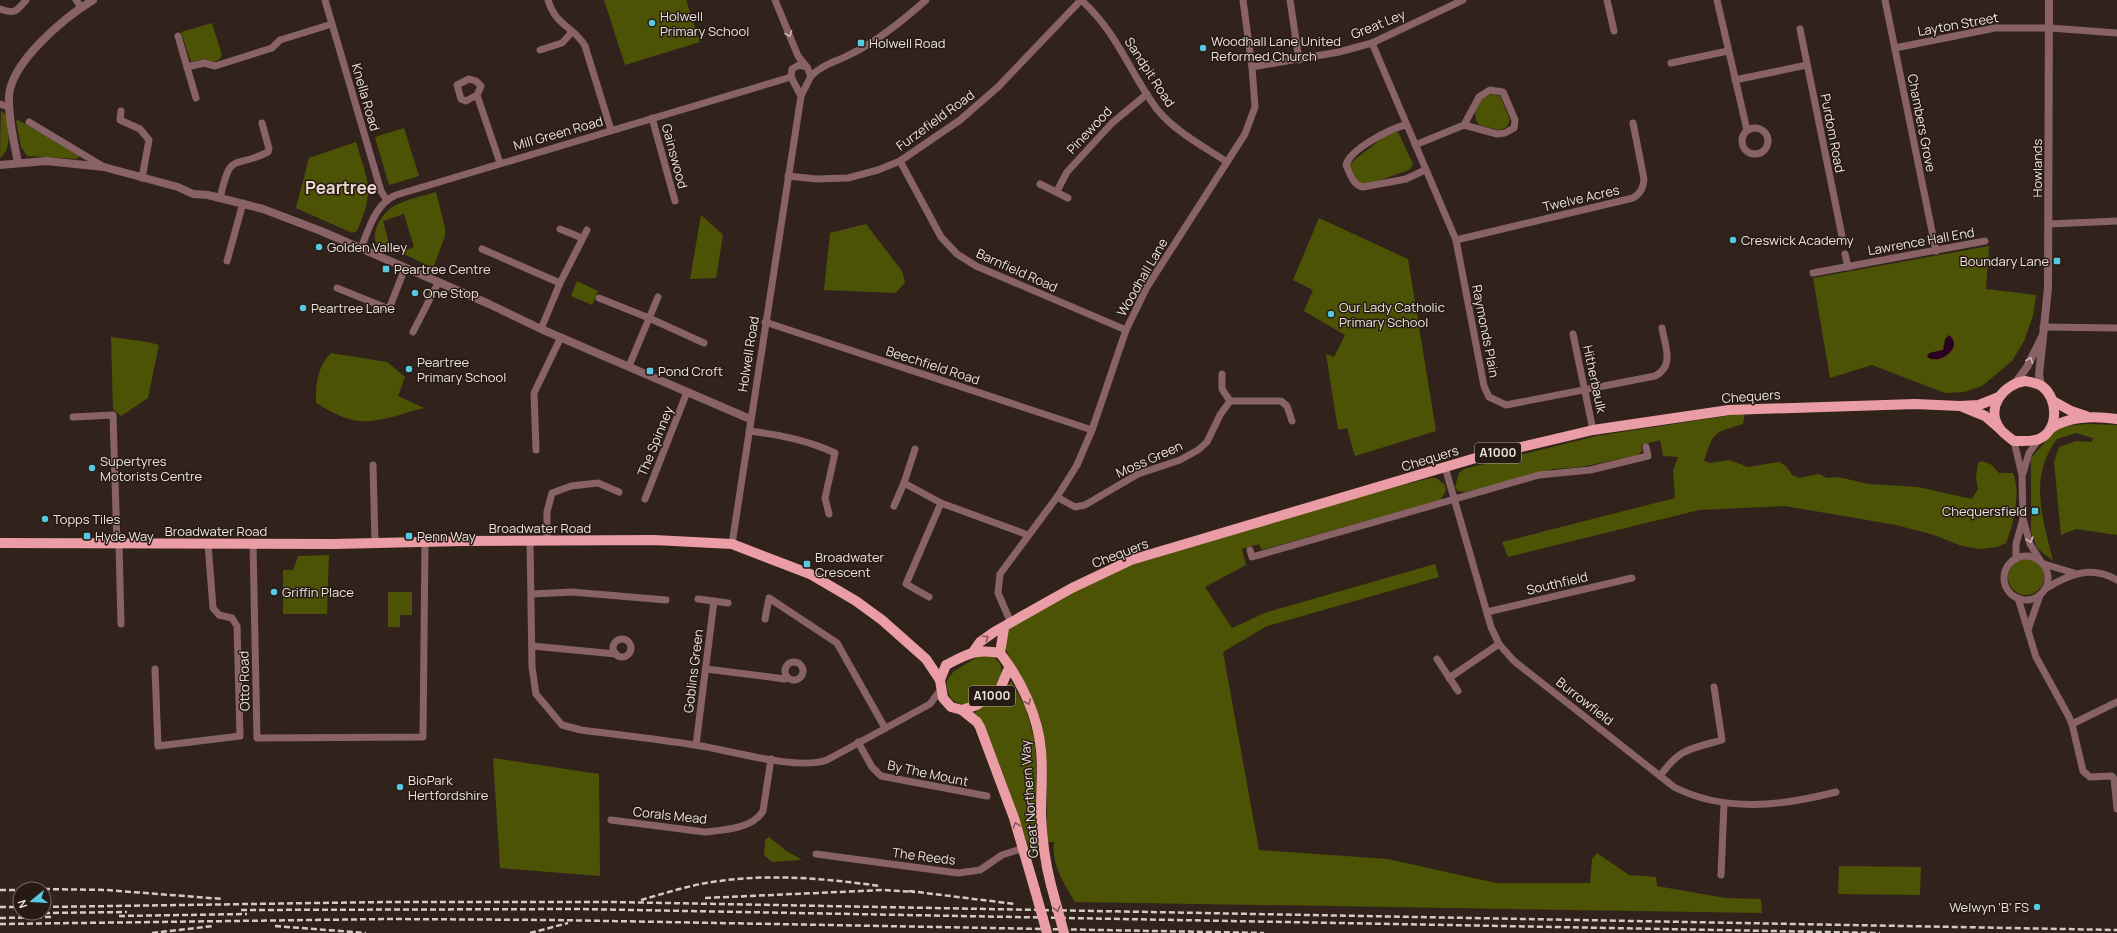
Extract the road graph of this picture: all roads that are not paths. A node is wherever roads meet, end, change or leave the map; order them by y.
1 (26, 0) edge
2 (93, 0) edge
3 (325, 0) edge
4 (548, 0) edge
5 (775, 0) edge
6 (926, 0) edge
7 (1081, 0) edge
8 (1243, 0) edge
9 (1290, 0) edge
10 (1463, 0) edge
11 (1607, 0) edge
12 (1717, 0) edge
13 (1885, 0) edge
14 (2049, 0) edge
15 (79, 3) edge
16 (0, 9) edge
17 (332, 24) junction
18 (2050, 28) junction
19 (1800, 29) dead end
20 (1614, 31) dead end
21 (572, 32) junction
22 (2117, 33) edge
23 (178, 36) dead end
24 (1372, 43) junction
25 (1895, 48) junction
26 (540, 50) dead end
27 (1728, 51) junction
28 (1299, 60) junction
29 (1671, 63) dead end
30 (1807, 65) junction
31 (187, 67) junction
32 (807, 67) junction
33 (819, 67) junction
34 (1252, 67) junction
35 (811, 76) junction
36 (792, 80) junction
37 (1735, 80) junction
38 (807, 83) junction
39 (1147, 94) junction
40 (477, 95) dead end
41 (801, 96) junction
42 (196, 98) dead end
43 (0, 104) edge
44 (9, 107) junction
45 (121, 111) dead end
46 (652, 118) junction
47 (29, 122) dead end
48 (262, 123) dead end
49 (1633, 123) dead end
50 (1406, 125) junction
51 (1464, 125) junction
52 (611, 130) junction
53 (1747, 130) dead end
54 (1415, 145) junction
55 (900, 161) junction
56 (1227, 162) junction
57 (18, 163) junction
58 (500, 163) junction
59 (0, 165) edge
60 (104, 167) junction
61 (1425, 170) junction
62 (788, 176) junction
63 (142, 178) junction
64 (1040, 184) dead end
65 (1057, 190) junction
66 (220, 198) junction
67 (1068, 198) dead end
68 (386, 199) junction
69 (675, 201) dead end
70 (243, 204) junction
71 (2117, 221) edge
72 (2049, 224) junction
73 (560, 229) dead end
74 (587, 230) dead end
75 (582, 238) junction
76 (1456, 240) junction
77 (1843, 241) dead end
78 (1985, 241) dead end
79 (361, 248) junction
80 (482, 249) dead end
81 (1936, 251) junction
82 (1845, 254) dead end
83 (227, 260) dead end
84 (1848, 267) junction
85 (405, 268) junction
86 (1813, 274) dead end
87 (438, 283) junction
88 (560, 283) junction
89 (337, 288) dead end
90 (658, 297) dead end
91 (599, 298) dead end
92 (649, 318) junction
93 (765, 322) junction
94 (2043, 326) junction
95 (1662, 328) dead end
96 (2117, 328) edge
97 (541, 329) junction
98 (1126, 330) junction
99 (413, 332) dead end
100 (1573, 334) dead end
101 (2042, 336) junction
102 (560, 337) junction
103 (704, 343) dead end
104 (629, 366) junction
105 (1222, 374) dead end
106 (2016, 382) junction
107 (2042, 386) junction
108 (1585, 389) junction
109 (687, 392) junction
110 (1999, 397) junction
111 (1230, 401) junction
112 (2053, 401) junction
113 (1960, 406) junction
114 (72, 417) dead end
115 (2091, 418) junction
116 (750, 419) junction
117 (2117, 419) edge
118 (1292, 421) dead end
119 (2000, 429) junction
120 (2050, 429) junction
121 (1092, 430) junction
122 (1593, 430) junction
123 (749, 431) junction
124 (2039, 439) junction
125 (2014, 441) junction
126 (1646, 447) dead end
127 (914, 449) dead end
128 (536, 450) dead end
129 (372, 466) dead end
130 (1444, 467) junction
131 (2022, 475) junction
132 (904, 484) junction
133 (619, 492) dead end
134 (1057, 497) junction
135 (645, 499) dead end
136 (1454, 499) junction
137 (941, 503) junction
138 (894, 506) dead end
139 (829, 514) dead end
140 (2023, 519) junction
141 (1028, 535) junction
142 (530, 541) junction
143 (547, 541) junction
144 (0, 543) edge
145 (375, 543) junction
146 (425, 543) junction
147 (118, 544) junction
148 (208, 544) junction
149 (254, 544) junction
150 (732, 544) junction
151 (1250, 550) dead end
152 (2016, 559) junction
153 (2041, 562) junction
154 (2074, 574) junction
155 (1632, 578) dead end
156 (2117, 580) edge
157 (2043, 592) junction
158 (532, 594) junction
159 (929, 598) dead end
160 (2018, 598) junction
161 (698, 599) dead end
162 (666, 600) dead end
163 (714, 601) junction
164 (728, 603) dead end
165 (1487, 612) junction
166 (765, 619) dead end
167 (121, 624) dead end
168 (1007, 626) junction
169 (2028, 630) junction
170 (1499, 644) junction
171 (532, 646) junction
172 (973, 652) junction
173 (1000, 653) junction
174 (616, 654) dead end
175 (926, 659) junction
176 (1437, 659) dead end
177 (946, 666) junction
178 (155, 668) dead end
179 (1009, 668) junction
180 (706, 669) junction
181 (787, 677) dead end
182 (1449, 678) junction
183 (940, 684) junction
184 (1714, 687) dead end
185 (1458, 691) dead end
186 (2117, 702) edge
187 (930, 704) junction
188 (947, 704) junction
189 (962, 710) junction
190 (2072, 724) junction
191 (885, 728) junction
192 (858, 742) junction
193 (696, 745) junction
194 (771, 759) junction
195 (1660, 776) junction
196 (1836, 792) dead end
197 (987, 796) dead end
198 (1724, 804) junction
199 (2117, 809) edge
200 (611, 820) dead end
201 (1024, 848) junction
202 (816, 854) dead end
203 (1721, 875) dead end
204 (1047, 933) edge
205 (1064, 933) edge

1 - 16 street
2 - 15 street
3 - 17 street, Knella Road
4 - 21 street
5 -> 32 street
6 - 33 street
7 - 39 street, Sandpit Road
7 - 55 street, Furzefield Road
8 - 34 street, Woodhall Lane
9 - 28 street
10 - 24 street, Great Ley
11 - 20 street
12 - 27 street
13 - 25 street, Chambers Grove
14 - 18 street, Howlands
15 - 44 street
17 - 31 street
17 - 68 street, Knella Road
18 - 22 street, Layton Street
18 - 25 street, Layton Street
18 - 72 street, Howlands
19 - 30 street, Purdom Road
21 - 26 street
21 - 52 street
23 - 31 street
24 - 28 street, Great Ley
24 - 50 street, Raymonds Plain
25 - 81 street, Chambers Grove
27 - 29 street
27 - 37 street
28 - 34 street, Great Ley
30 - 37 street
30 - 77 street, Purdom Road
31 - 42 street
32 - 33 street
32 - 35 street
32 - 36 street
33 - 35 street
34 - 56 street, Woodhall Lane
35 - 38 street
36 - 38 street
36 - 41 street
36 - 46 street, Mill Green Road
37 - 53 street
38 - 41 street, Holwell Road
39 - 56 street, Sandpit Road
39 - 65 street, Pinewood
40 - 58 street
41 - 62 street, Holwell Road
43 - 44 street
44 - 57 street
45 - 63 street
46 - 52 street, Mill Green Road
46 - 69 street, Gainswood
47 - 60 street
48 - 66 street
49 - 76 street, Twelve Acres
50 - 54 street, Raymonds Plain
50 - 61 street
51 - 51 street
51 - 54 street
52 - 58 street, Mill Green Road
54 - 61 street, Raymonds Plain
55 - 62 street, Furzefield Road
55 - 98 street, Barnfield Road
56 - 98 street, Woodhall Lane
57 - 59 street
57 - 60 street
58 - 68 street, Mill Green Road
60 - 63 street
61 - 76 street, Raymonds Plain
62 - 93 street, Holwell Road
63 - 66 street
64 - 65 street
65 - 67 street
66 - 70 street
68 - 79 street
70 - 79 street
70 - 83 street
71 - 72 street
72 - 94 street, Howlands
73 - 75 street
74 - 75 street
75 - 88 street
76 - 108 street, Raymonds Plain
78 - 81 street, Lawrence Hall End
79 - 85 street
80 - 88 street
81 - 84 street, Lawrence Hall End
82 - 84 street
84 - 86 street, Lawrence Hall End
85 - 87 street
85 - 89 street
87 - 97 street
87 - 99 street
88 - 97 street
90 - 92 street
91 - 92 street
92 - 103 street
92 - 104 street
93 - 116 street, Holwell Road
93 - 121 street, Beechfield Road
94 - 96 street
94 - 101 street, Howlands
95 - 108 street, Raymonds Plain
97 - 102 street
98 - 121 street, Woodhall Lane
100 - 108 street, Hitherbaulk
106 -> 101 street, Howlands
101 - 107 street, Howlands
102 - 104 street
102 - 128 street
104 - 109 street
105 - 111 street
106 - 107 main road
106 - 110 main road
107 - 112 main road
108 - 122 street, Hitherbaulk
109 - 116 street
109 - 135 street, The Spinney
110 - 113 main road, Chequers / A1000
110 - 119 main road
111 - 118 street
111 - 134 street, Moss Green
112 - 115 main road
112 - 120 main road
113 - 119 main road, Chequers / A1000
113 - 122 main road, Chequers / A1000
114 - 147 street
115 - 117 main road
115 - 120 main road
116 - 123 street, Holwell Road
119 - 125 main road
120 - 124 main road
121 - 134 street, Woodhall Lane
122 - 130 main road, Chequers / A1000
123 - 139 street
123 - 150 street, Holwell Road
124 - 125 main road
124 - 131 street
125 - 131 street
126 - 136 street
127 - 132 street
129 - 145 street
130 - 136 street, Burrowfield
130 - 168 main road, Chequers / A1000
131 - 140 street
132 - 137 street
132 - 138 street
133 - 143 street
134 - 141 street, Woodhall Lane
136 - 151 street
136 - 165 street, Burrowfield
137 - 141 street
137 - 159 street
140 - 152 street
140 -> 153 street
141 - 168 street, Woodhall Lane
142 - 143 main road, Broadwater Road
142 - 146 main road, Broadwater Road
142 - 158 street
143 - 150 main road, Broadwater Road
144 - 147 main road, Broadwater Road
145 - 146 main road, Broadwater Road
145 - 149 main road, Broadwater Road
146 - 149 street, Otto Road
147 - 148 main road, Broadwater Road
147 - 167 street
148 - 149 main road, Broadwater Road
148 - 178 street
150 - 175 main road, Broadwater Road
152 - 153 street
152 - 160 street
153 - 154 street
153 - 157 street
154 - 156 street
154 - 157 street
155 - 165 street, Southfield
157 - 160 street
157 - 169 street
158 - 162 street
158 - 171 street
160 - 169 street
161 - 163 street
163 - 164 street
163 - 180 street, Goblins Green
165 - 170 street, Burrowfield
166 - 191 street
172 -> 168 main road, Chequers / A1000
168 - 173 main road
169 - 190 street
170 - 182 street
170 - 195 street, Burrowfield
171 - 174 street
171 - 193 street
172 - 173 main road, A1000
172 - 177 main road, A1000
173 - 179 main road, A1000
175 - 177 main road, Broadwater Road
175 - 183 main road, Broadwater Road
176 - 182 street
177 - 183 main road
179 - 189 main road, A1000
179 -> 205 main road, Great Northern Way, bridge
180 - 181 street
180 - 193 street, Goblins Green
182 - 185 street
183 - 187 street
183 - 188 main road
184 - 195 street
186 - 190 street
187 - 188 street
187 - 191 street
188 - 189 main road, A1000
201 -> 189 main road
190 - 199 street
191 - 192 street
192 - 194 street
192 - 197 street, By The Mount
193 - 194 street
194 - 200 street, Corals Mead
195 - 198 street, Burrowfield
196 - 198 street, Burrowfield
198 - 203 street
201 - 202 street, The Reeds
201 - 204 main road, bridge

